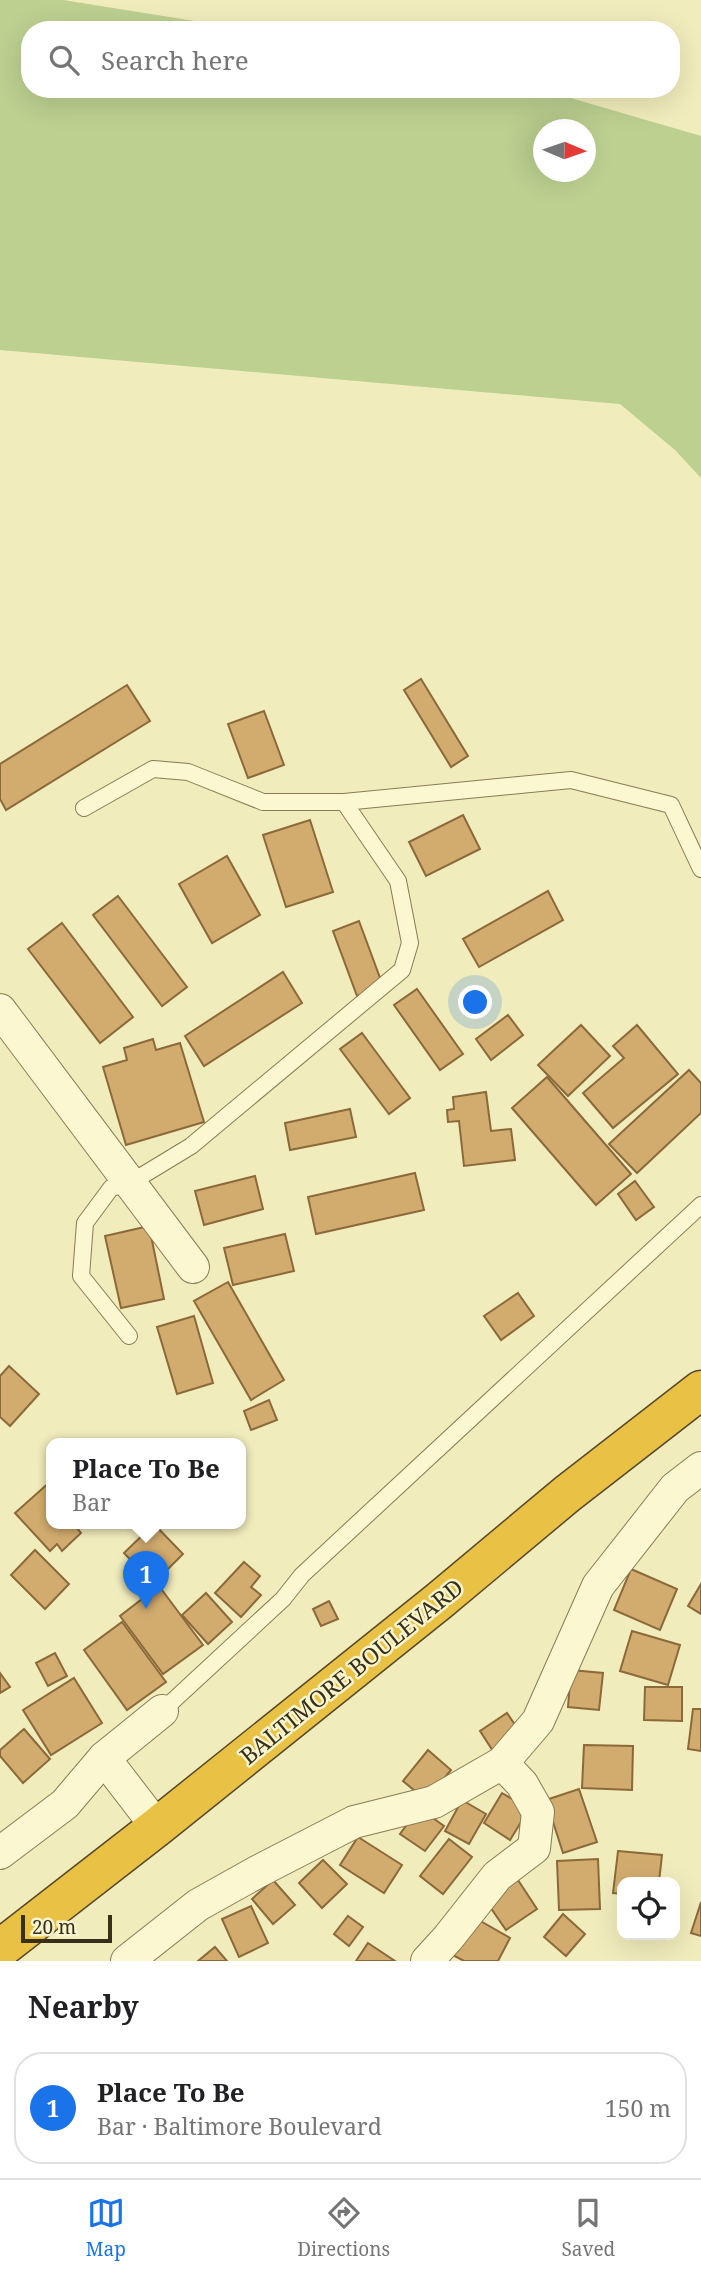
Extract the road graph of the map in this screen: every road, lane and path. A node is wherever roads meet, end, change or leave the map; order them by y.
1 (344, 802) junction
2 (84, 808) dead end
3 (701, 869) edge
4 (0, 1010) edge
5 (130, 1183) junction
6 (701, 1205) edge
7 (193, 1267) dead end
8 (129, 1336) dead end
9 (701, 1390) edge
10 (701, 1468) edge
11 (162, 1711) joint
12 (104, 1758) junction
13 (502, 1762) junction
14 (158, 1827) junction
15 (0, 1853) edge
16 (0, 1949) edge
17 (127, 1961) edge
18 (427, 1961) edge

1 - 2 lane
1 - 3 lane
1 - 5 lane
4 - 5 street
5 - 7 street
5 - 8 lane
6 - 11 lane
9 - 14 highway, BALTIMORE BOULEVARD
10 - 13 street
11 - 12 street
12 - 14 street
12 - 15 street
13 - 17 street
13 - 18 street
14 - 16 highway, BALTIMORE BOULEVARD

